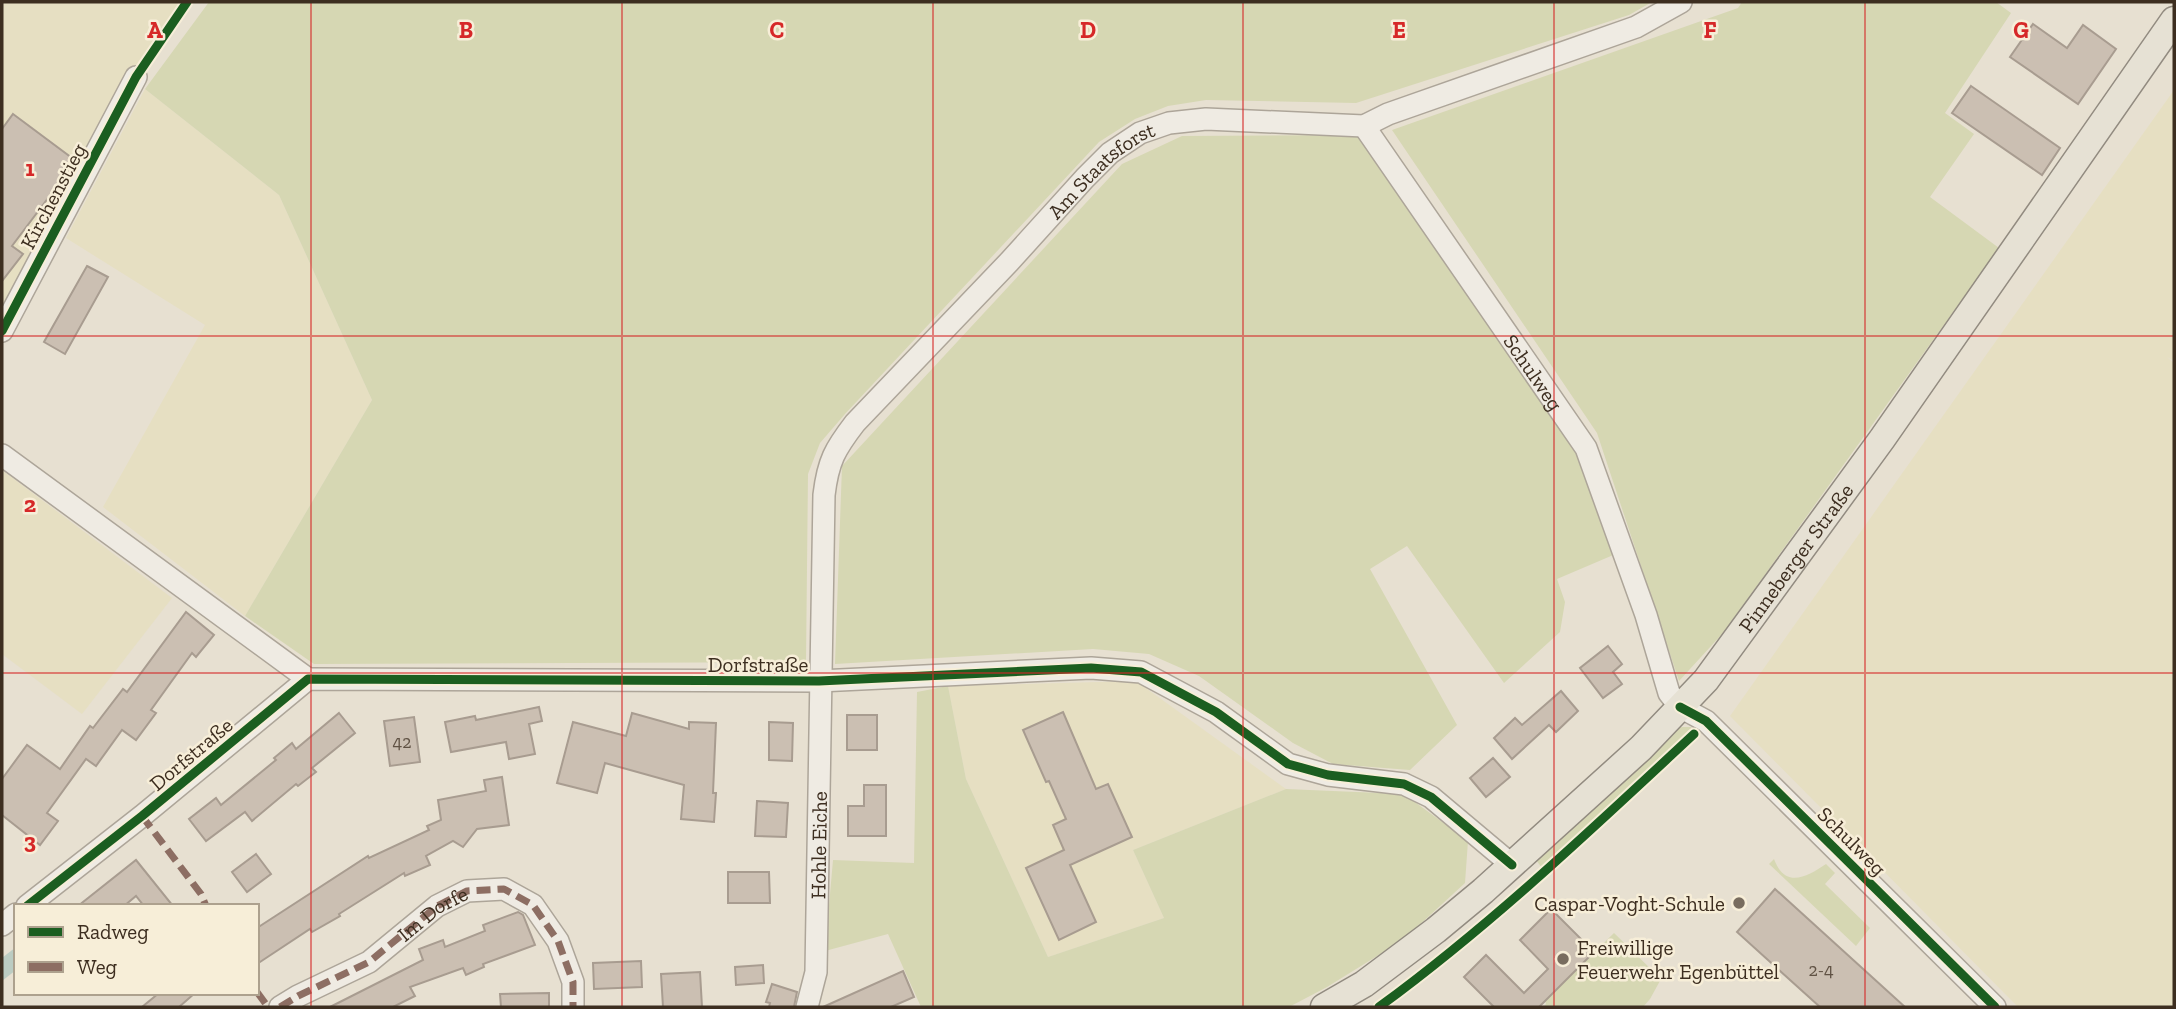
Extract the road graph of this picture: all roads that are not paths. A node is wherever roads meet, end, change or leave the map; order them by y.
1 (1681, 2) edge
2 (2174, 20) edge
3 (136, 77) dead end
4 (1364, 126) junction
5 (2, 331) edge
6 (2, 455) edge
7 (308, 679) junction
8 (820, 681) junction
9 (1680, 707) junction
10 (1512, 865) junction
11 (30, 904) edge
12 (280, 1007) edge
13 (573, 1007) edge
14 (807, 1007) edge
15 (1324, 1007) edge
16 (1995, 1007) edge

1 - 4 street, Am Staatsforst
2 - 9 main road, Pinneberger Straße
3 - 5 street, Kirchenstieg
4 - 8 street, Am Staatsforst
4 - 9 street, Schulweg
6 - 7 street
7 - 8 street, Dorfstraße
7 - 11 street, Dorfstraße
8 - 10 street, Dorfstraße
8 - 14 street, Hohle Eiche
9 - 10 main road, Pinneberger Straße
9 - 16 street, Schulweg
10 - 15 main road, Pinneberger Straße
12 - 13 street, Im Dorfe

